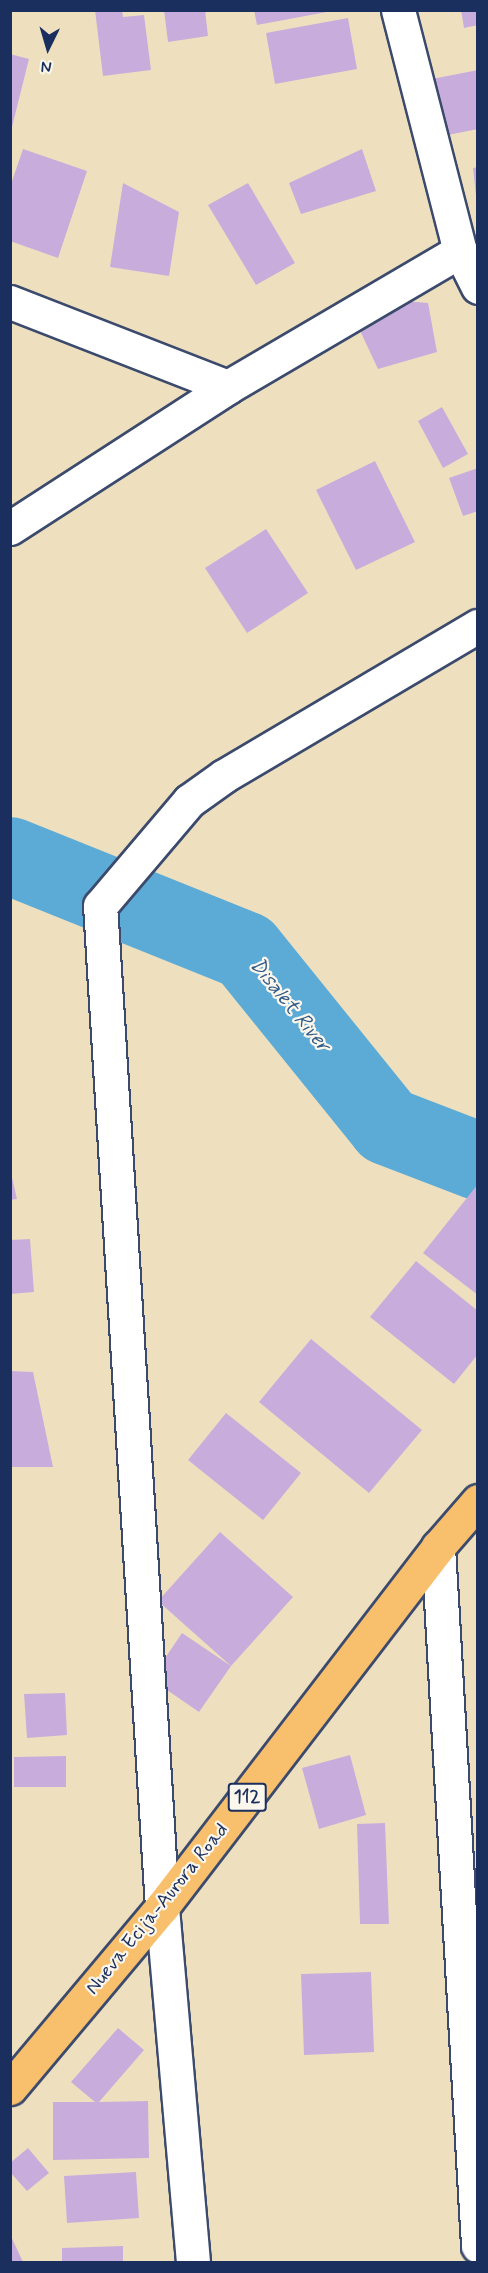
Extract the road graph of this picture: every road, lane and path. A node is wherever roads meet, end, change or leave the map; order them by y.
1 (398, 10) edge
2 (460, 251) junction
3 (477, 287) edge
4 (10, 302) edge
5 (228, 387) junction
6 (10, 528) edge
7 (477, 626) edge
8 (477, 1501) edge
9 (438, 1547) junction
10 (162, 1907) junction
11 (10, 2088) edge
12 (477, 2246) edge
13 (193, 2262) edge

1 - 2 street
2 - 3 street
2 - 5 street
4 - 5 street
5 - 6 street
7 - 10 street
8 - 9 main road, Nueva Ecija-Aurora Road / 112
9 - 10 main road, Nueva Ecija-Aurora Road / 112
9 - 12 street
10 - 11 main road, Nueva Ecija-Aurora Road / 112
10 - 13 street

